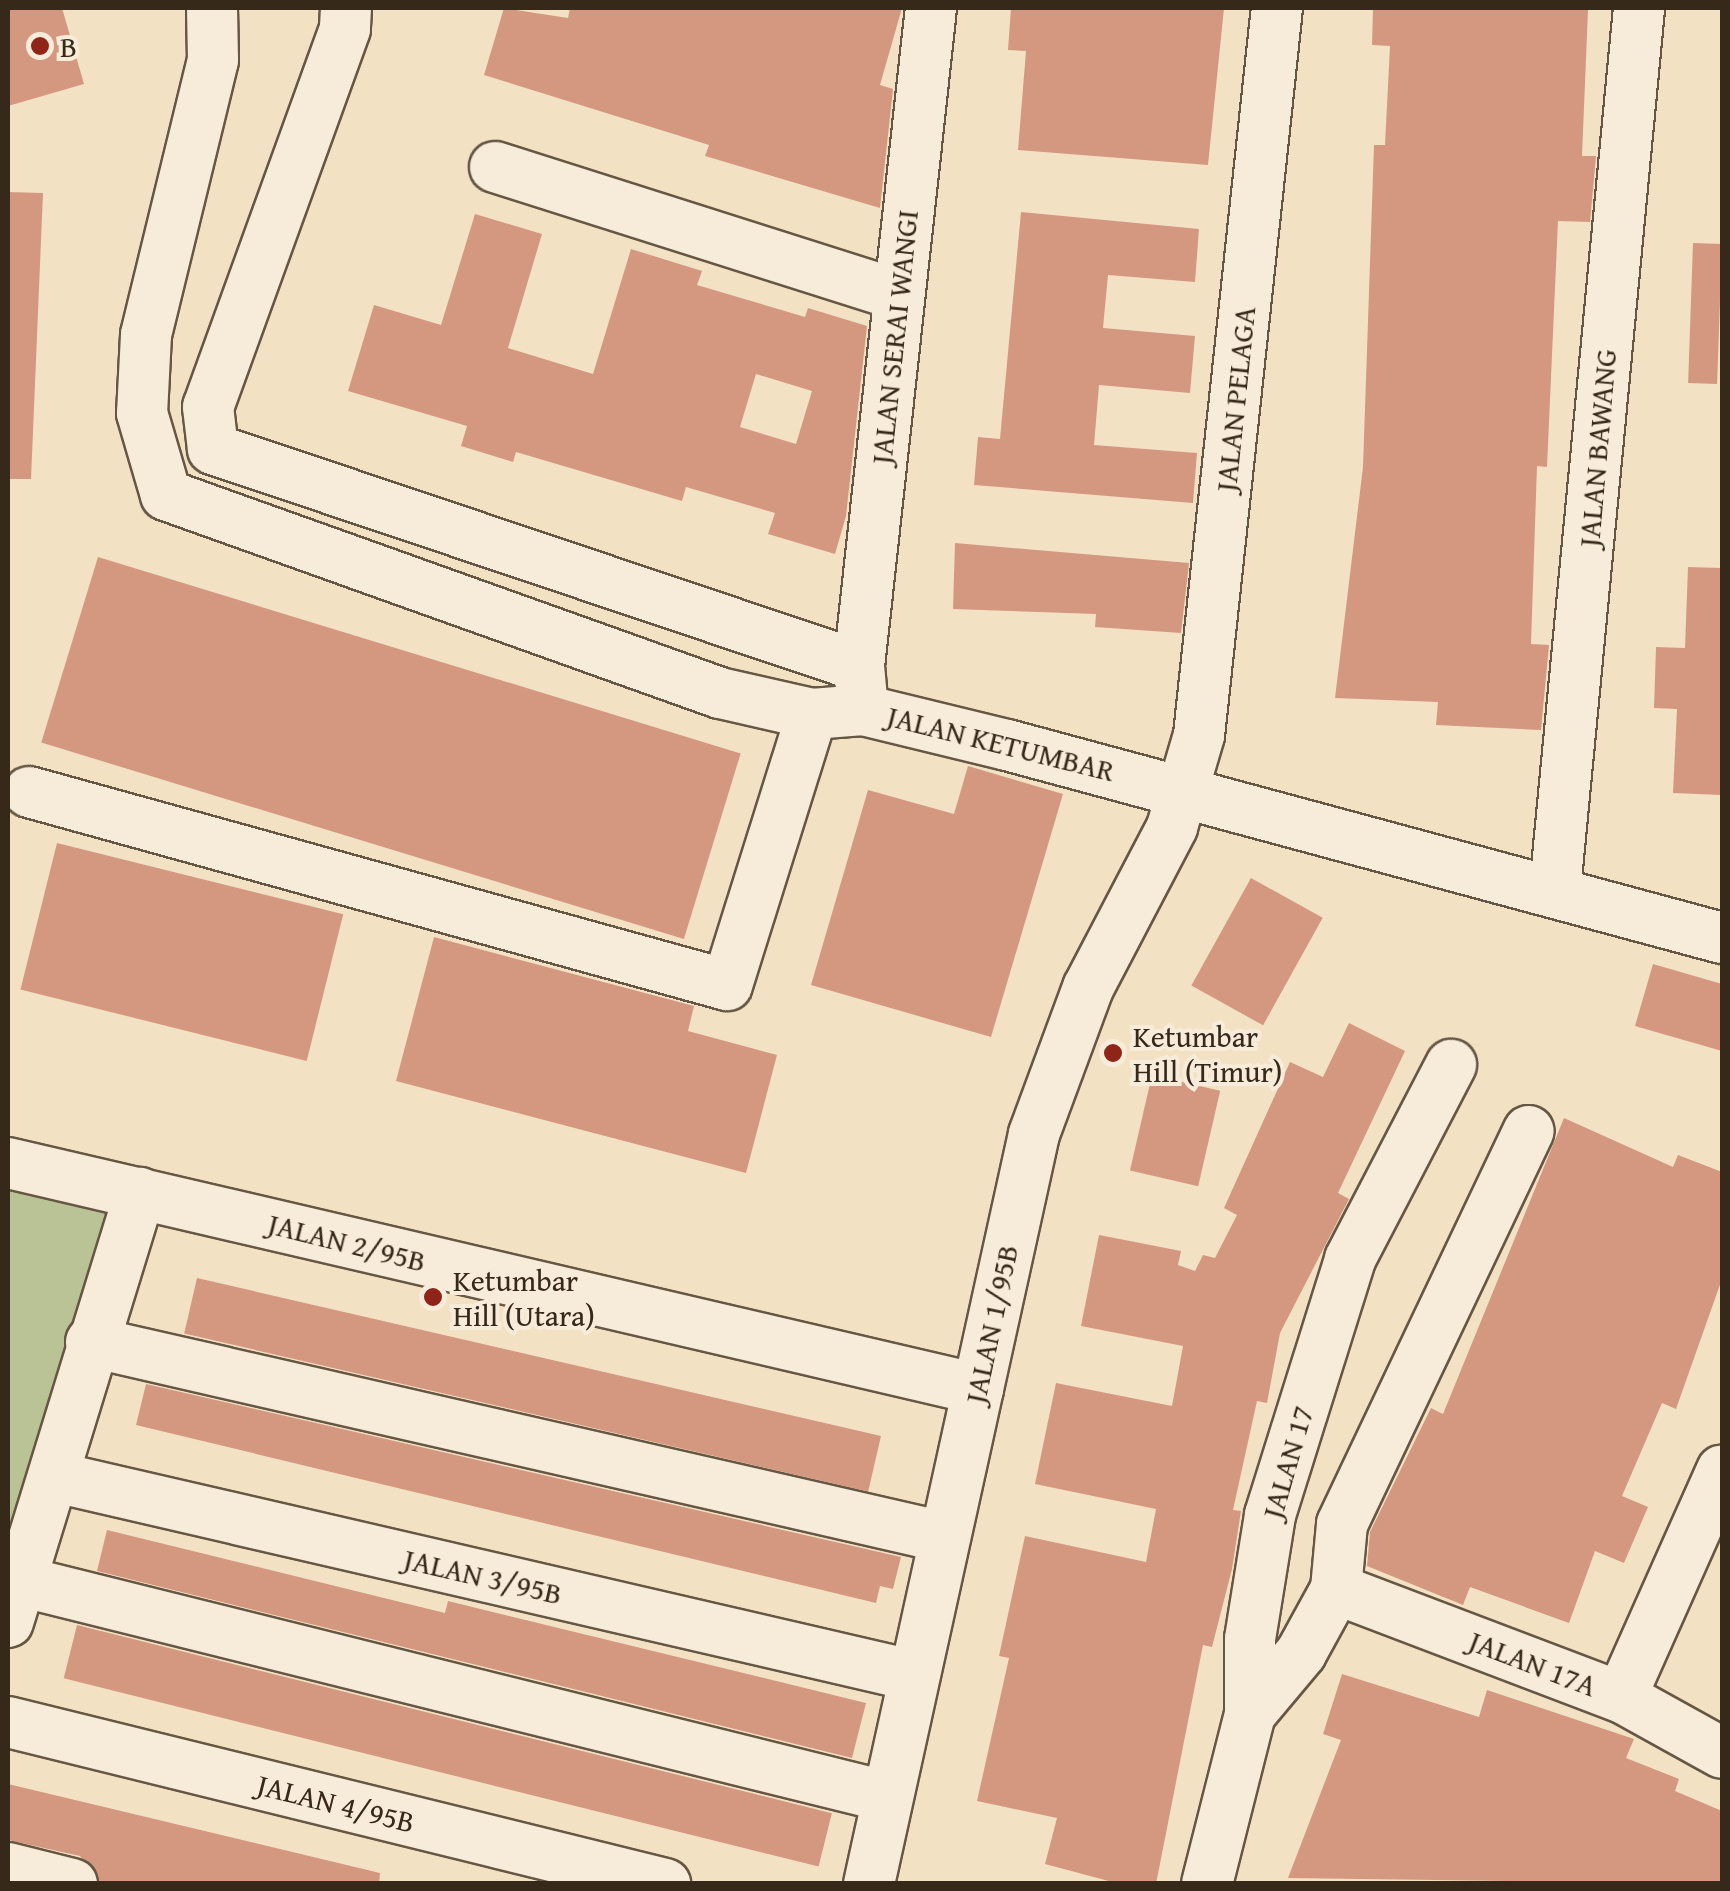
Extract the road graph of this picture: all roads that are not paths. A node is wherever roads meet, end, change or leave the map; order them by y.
1 (212, 8) edge
2 (346, 8) edge
3 (931, 8) edge
4 (1277, 8) edge
5 (1639, 8) edge
6 (495, 167) dead end
7 (898, 295) junction
8 (861, 688) junction
9 (812, 714) junction
10 (1186, 789) junction
11 (29, 792) dead end
12 (1555, 890) junction
13 (1722, 938) edge
14 (1451, 1065) dead end
15 (1529, 1132) dead end
16 (8, 1162) edge
17 (140, 1192) junction
18 (91, 1342) junction
19 (978, 1389) junction
20 (1722, 1470) edge
21 (56, 1477) junction
22 (944, 1537) junction
23 (1336, 1589) junction
24 (14, 1602) edge
25 (911, 1675) junction
26 (1621, 1697) junction
27 (1250, 1714) junction
28 (8, 1722) edge
29 (1722, 1752) edge
30 (888, 1797) junction
31 (8, 1868) edge
32 (72, 1884) edge
33 (664, 1884) edge
34 (870, 1884) edge
35 (1207, 1884) edge

1 - 9 street
2 - 8 street, JALAN KETUMBAR
3 - 7 street, JALAN SERAI WANGI
4 - 10 street, JALAN PELAGA
5 - 12 street, JALAN BAWANG
6 - 7 street
7 - 8 street, JALAN SERAI WANGI
8 - 9 street
8 - 10 street, JALAN KETUMBAR
9 - 11 street
10 - 12 street, JALAN KETUMBAR
10 - 19 street, JALAN 1/95B
12 - 13 street, JALAN KETUMBAR
14 - 27 street, JALAN 17
15 - 23 street
16 - 17 street, JALAN 2/95B
17 - 18 street
17 - 19 street, JALAN 2/95B
18 - 21 street
18 - 22 street
19 - 22 street, JALAN 1/95B
20 - 26 street
21 - 24 street
21 - 25 street, JALAN 3/95B
22 - 25 street, JALAN 1/95B
23 - 26 street, JALAN 17A
23 - 27 street
24 - 30 street
25 - 30 street, JALAN 1/95B
26 - 29 street, JALAN 17A
27 - 35 street, JALAN 17
28 - 33 street, JALAN 4/95B
30 - 34 street, JALAN 1/95B
31 - 32 street

